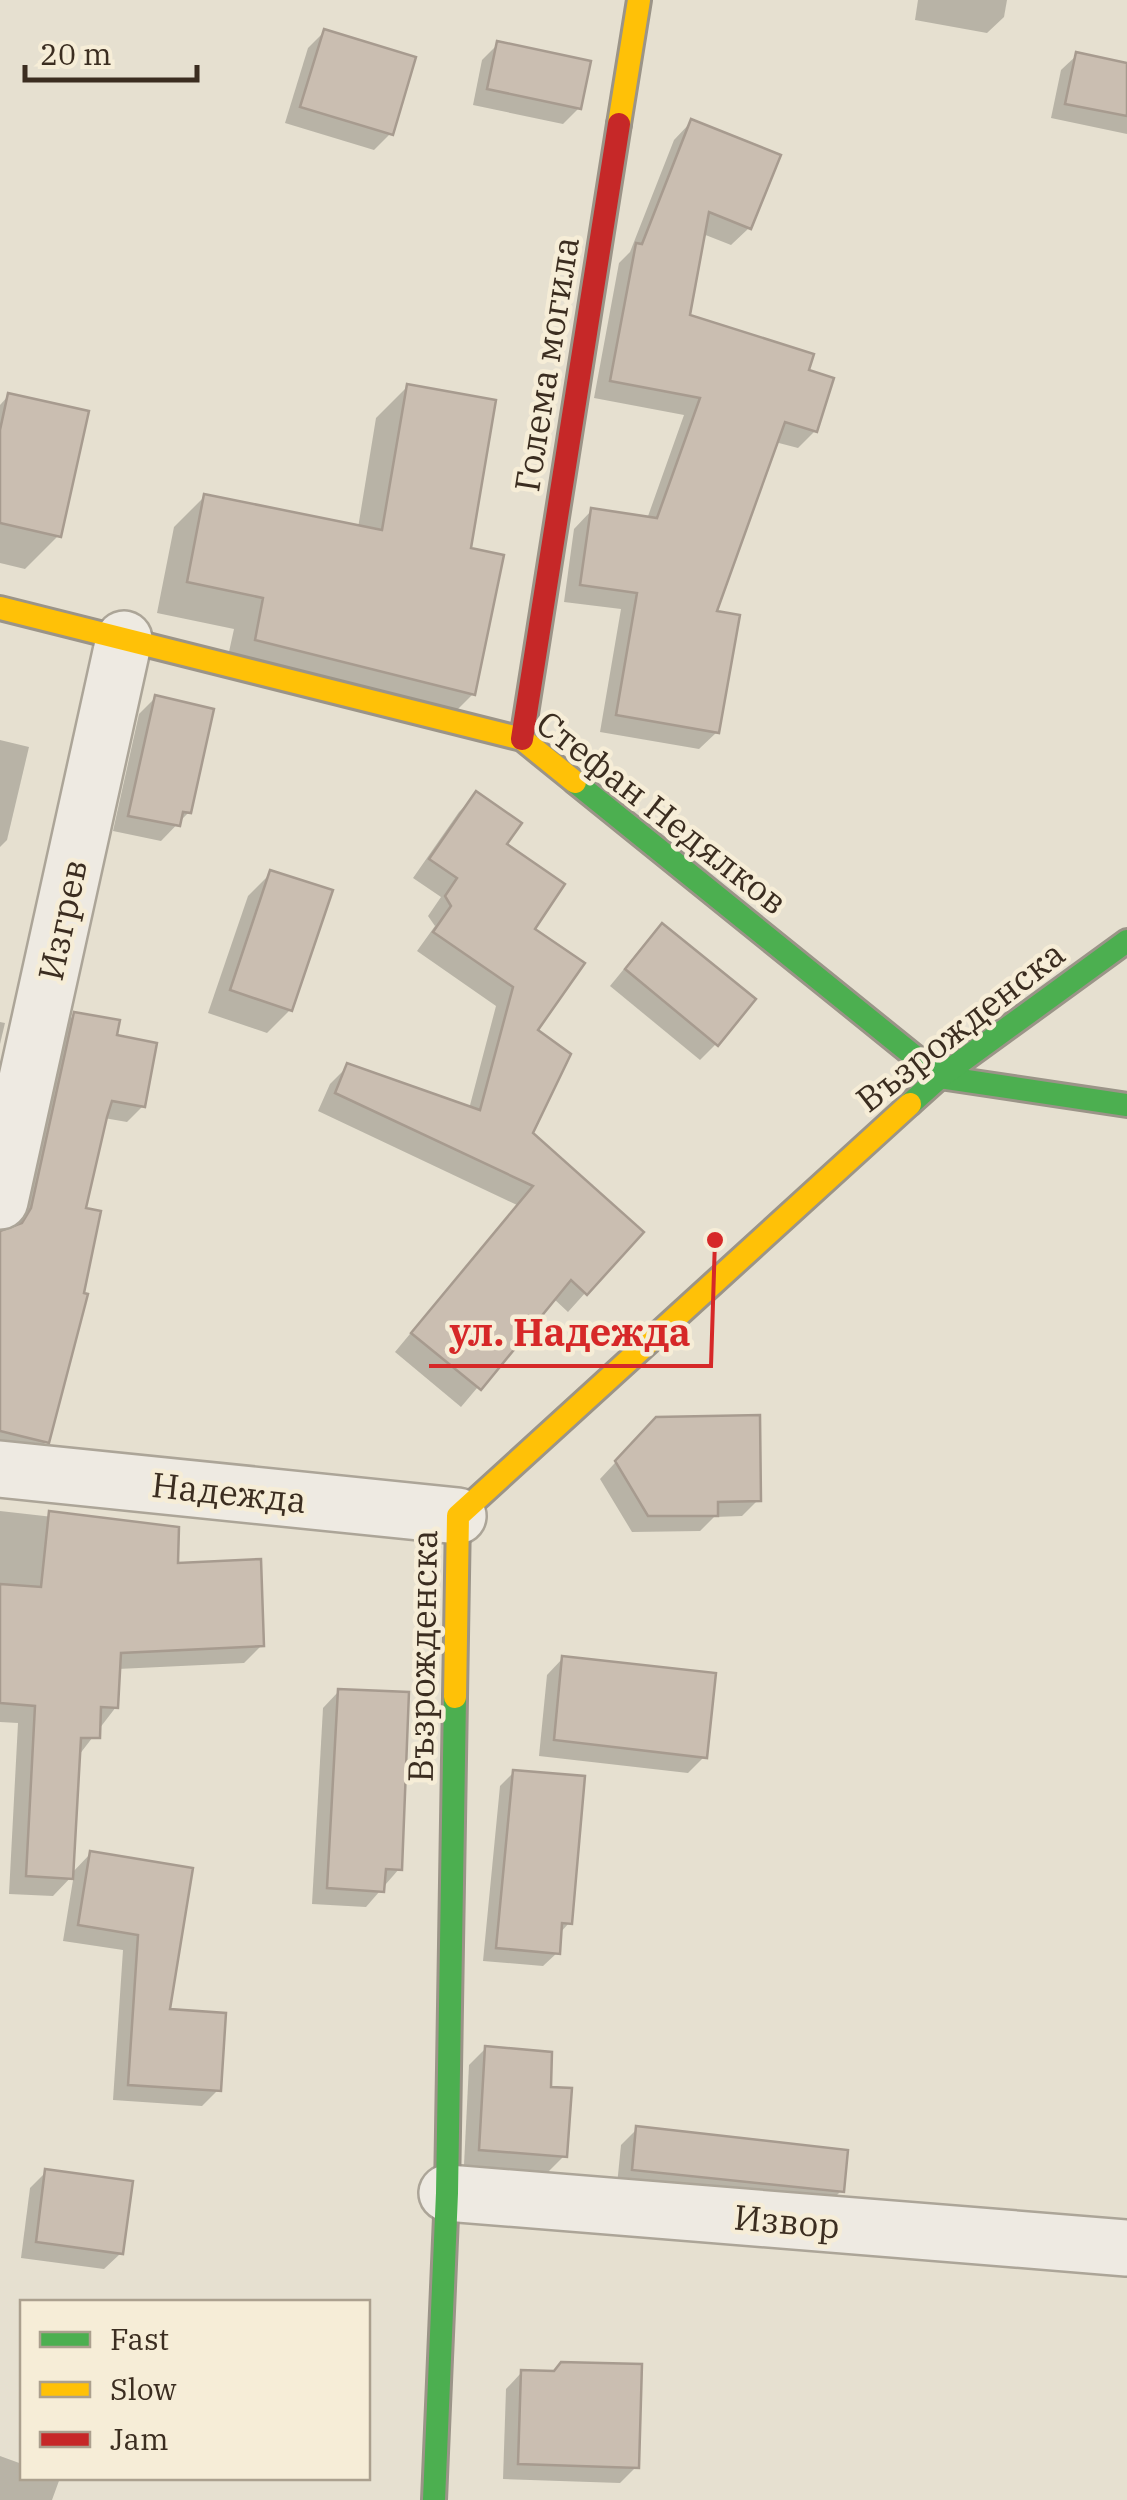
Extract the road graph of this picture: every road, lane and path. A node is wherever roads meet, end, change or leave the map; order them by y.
1 (639, 0) edge
2 (0, 608) edge
3 (124, 639) junction
4 (522, 739) junction
5 (1127, 940) edge
6 (940, 1077) junction
7 (1127, 1104) edge
8 (0, 1201) edge
9 (0, 1469) edge
10 (458, 1516) junction
11 (447, 2193) junction
12 (1127, 2248) edge
13 (434, 2500) edge

1 - 4 street, Голема могила
2 - 3 street, Стефан Недялков
3 - 4 street, Стефан Недялков
3 - 8 street, Изгрев
4 - 6 street, Стефан Недялков
5 - 6 street, Възрожденска
6 - 7 street
6 - 10 street, Възрожденска
9 - 10 street, Надежда
10 - 11 street, Възрожденска
11 - 12 street, Извор
11 - 13 street, Възрожденска

